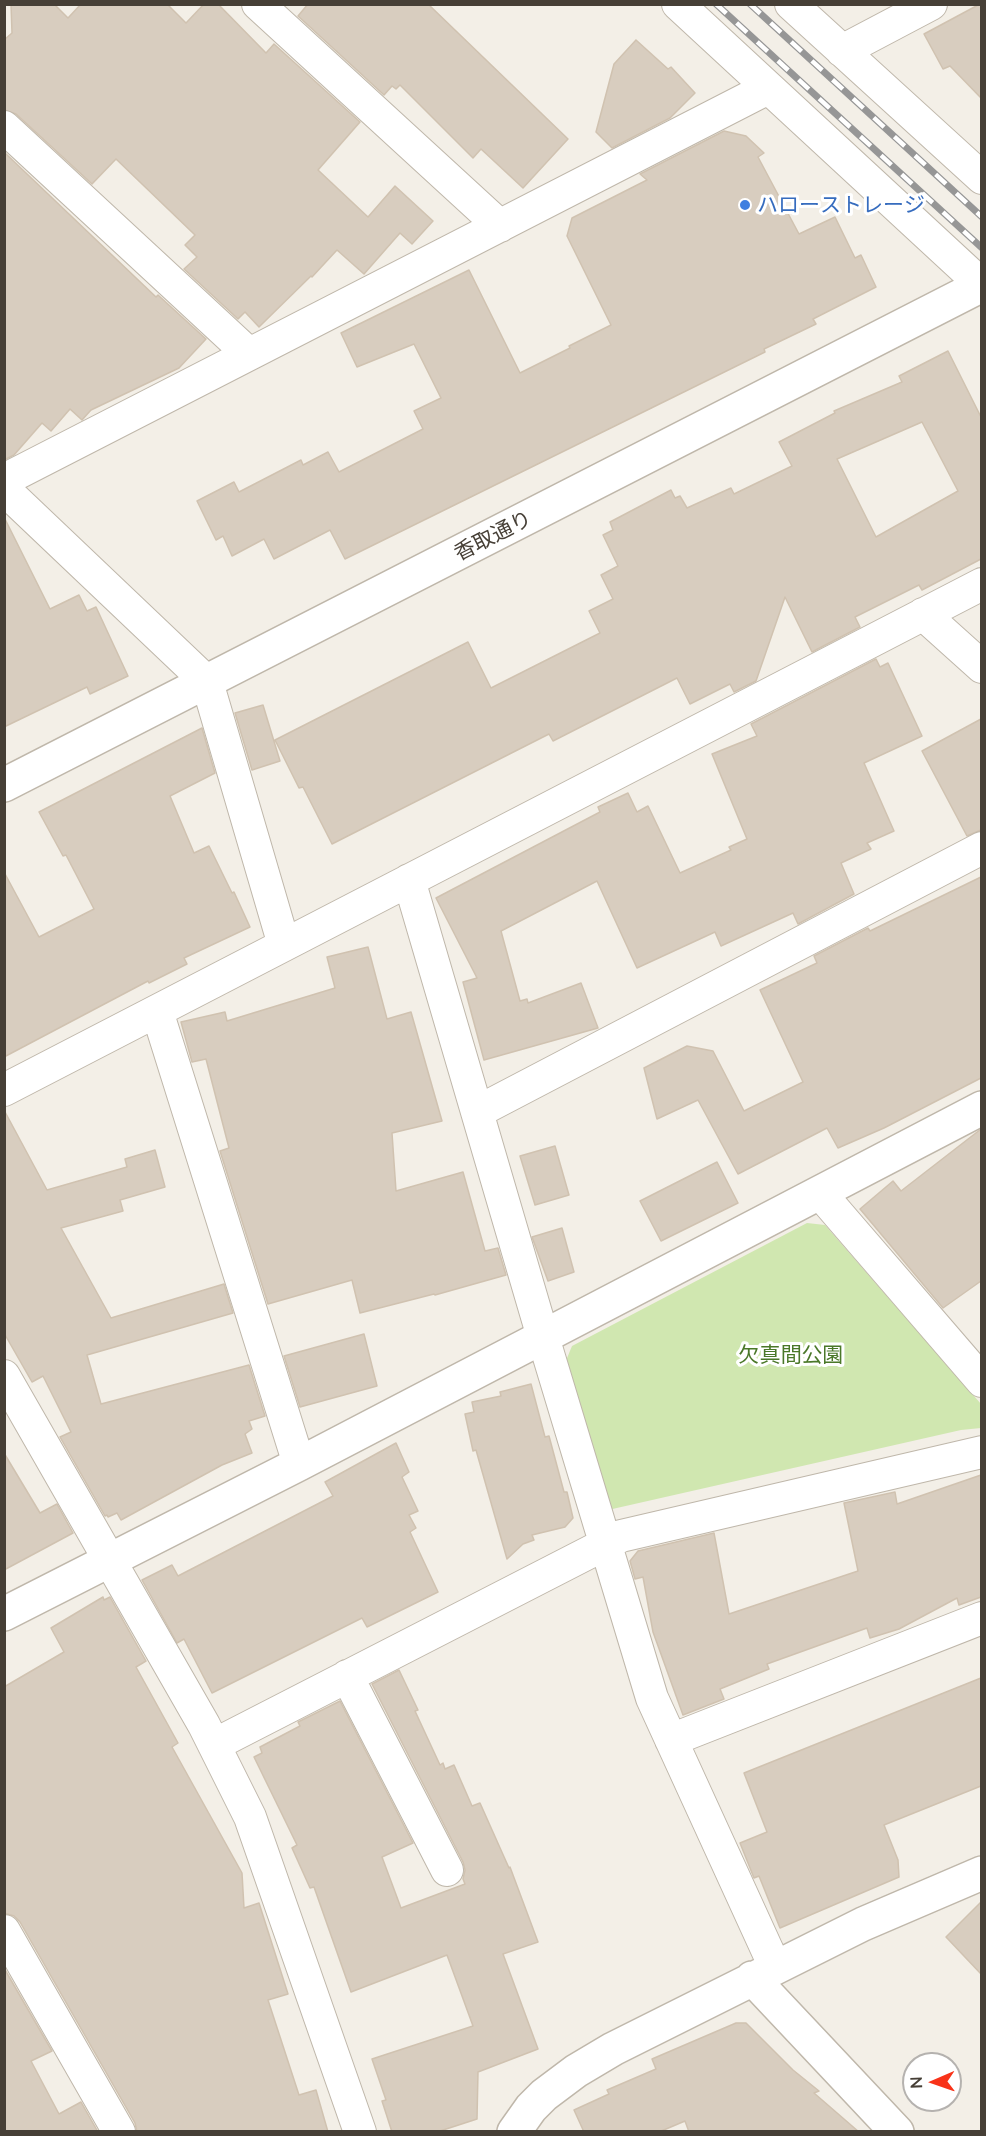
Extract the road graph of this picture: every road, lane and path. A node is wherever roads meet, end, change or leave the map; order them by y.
1 (258, 4) edge
2 (678, 4) edge
3 (791, 4) edge
4 (931, 4) edge
5 (842, 51) junction
6 (768, 88) junction
7 (4, 128) edge
8 (981, 178) edge
9 (500, 226) junction
10 (981, 285) edge
11 (249, 354) junction
12 (4, 480) edge
13 (4, 489) edge
14 (981, 584) edge
15 (923, 614) junction
16 (981, 667) edge
17 (207, 682) junction
18 (4, 785) edge
19 (981, 848) edge
20 (409, 880) junction
21 (284, 945) junction
22 (157, 1011) junction
23 (4, 1090) edge
24 (981, 1108) edge
25 (477, 1112) junction
26 (820, 1193) junction
27 (543, 1337) junction
28 (4, 1376) edge
29 (981, 1381) edge
30 (981, 1452) edge
31 (299, 1464) junction
32 (605, 1544) junction
33 (110, 1560) junction
34 (4, 1614) edge
35 (981, 1618) edge
36 (347, 1676) junction
37 (671, 1740) junction
38 (214, 1745) junction
39 (447, 1870) dead end
40 (981, 1874) edge
41 (4, 1931) edge
42 (764, 1973) junction
43 (119, 2132) edge
44 (360, 2132) edge
45 (514, 2132) edge
46 (897, 2132) edge

1 - 9 street
2 - 6 street
3 - 5 street
4 - 5 street
5 - 8 street
6 - 9 street
6 - 10 street
7 - 11 street
9 - 11 street
10 - 17 street, 香取通り
11 - 12 street
13 - 17 street
14 - 15 street
15 - 16 street
15 - 20 street
17 - 18 street, 香取通り
17 - 21 street
19 - 25 street
20 - 21 street
20 - 25 street
21 - 22 street
22 - 23 street
22 - 31 street
24 - 26 street
25 - 27 street
26 - 27 street
26 - 29 street
27 - 31 street
27 - 32 street
28 - 33 street
30 - 32 street
31 - 33 street
32 - 36 street
32 - 37 street
33 - 34 street
33 - 38 street
35 - 37 street
36 - 38 street
36 - 39 street
37 - 42 street
38 - 44 street
40 - 42 street
41 - 43 street
42 - 45 street
42 - 46 street

